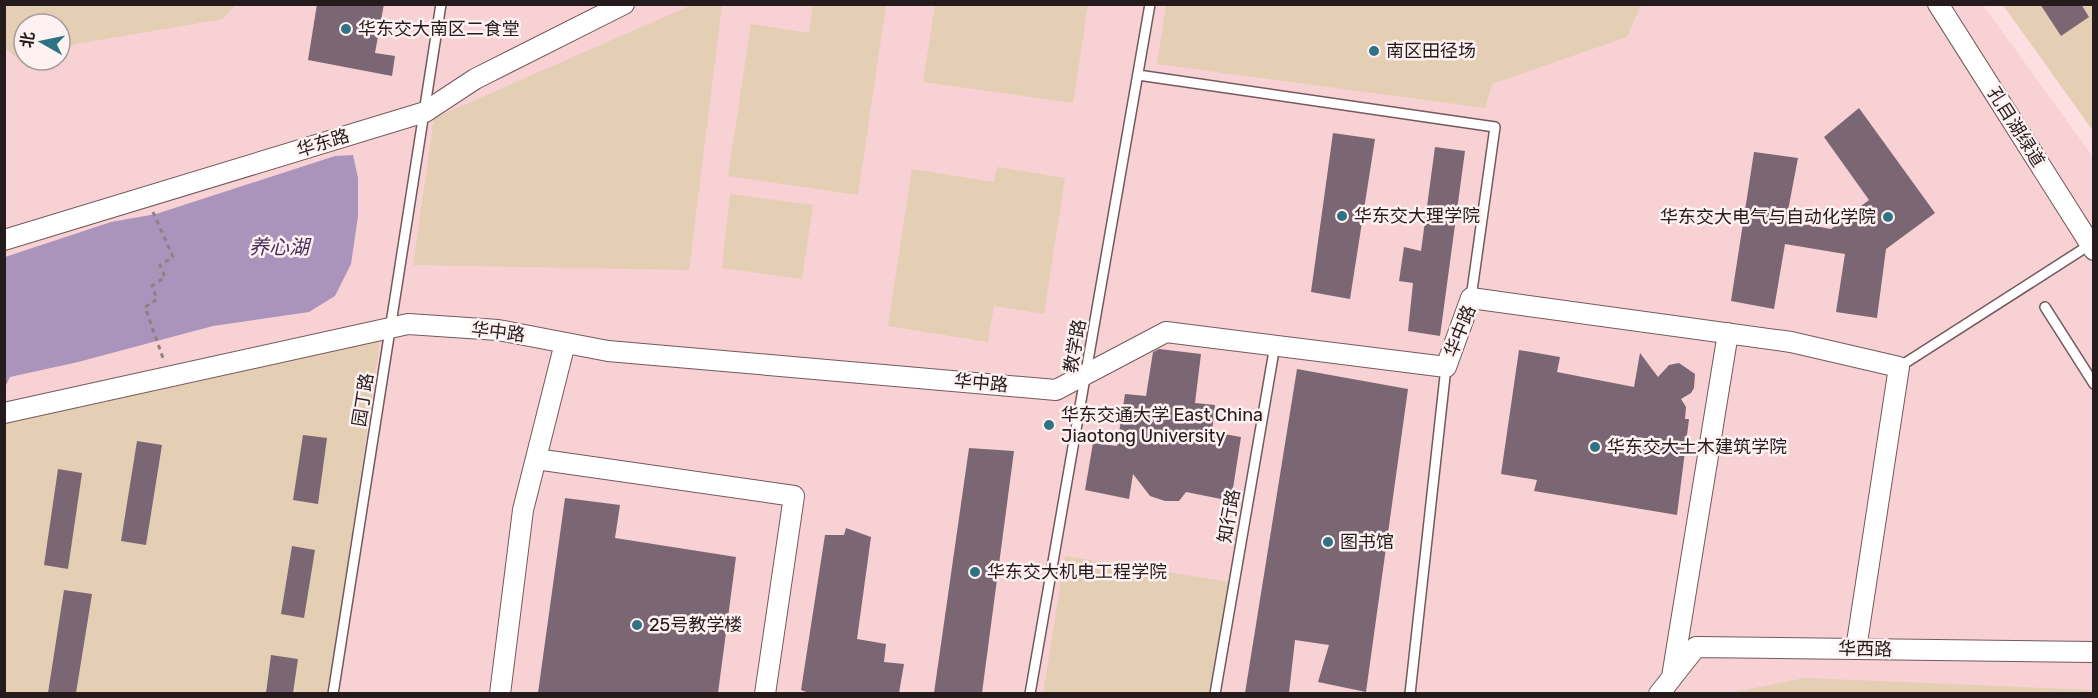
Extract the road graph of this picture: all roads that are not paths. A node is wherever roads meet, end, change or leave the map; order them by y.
1 (441, 4) edge
2 (624, 4) edge
3 (1150, 4) edge
4 (1938, 4) edge
5 (1137, 75) junction
6 (425, 112) junction
7 (4, 240) edge
8 (2092, 246) edge
9 (1471, 298) junction
10 (2045, 308) dead end
11 (391, 328) junction
12 (1728, 333) junction
13 (565, 343) junction
14 (1275, 345) junction
15 (1446, 367) junction
16 (1899, 367) junction
17 (1087, 374) junction
18 (2094, 384) edge
19 (4, 413) edge
20 (536, 459) junction
21 (1856, 649) junction
22 (2094, 652) edge
23 (1672, 677) junction
24 (333, 693) edge
25 (500, 693) edge
26 (765, 693) edge
27 (1030, 693) edge
28 (1215, 693) edge
29 (1410, 693) edge
30 (1659, 693) edge

1 - 6 lane, 园丁路
2 - 6 street, 华东路
3 - 5 lane, 教学路
4 - 8 street, 孔目湖绿道
5 - 9 lane
5 - 17 lane, 教学路
6 - 7 street, 华东路
6 - 11 lane, 园丁路
8 - 16 lane
9 - 12 street, 华中路
9 - 15 street, 华中路
10 - 18 lane
11 - 13 street, 华中路
11 - 19 street, 华中路
11 - 24 lane, 园丁路
12 - 16 street, 华中路
12 - 23 street
13 - 17 street, 华中路
13 - 20 street
14 - 15 street, 华中路
14 - 17 street, 华中路
14 - 28 lane, 知行路
15 - 29 lane
16 - 21 street
17 - 27 lane, 教学路
20 - 25 street
20 - 26 street
21 - 22 street, 华西路
21 - 23 street, 华西路
23 - 30 street, 华西路

